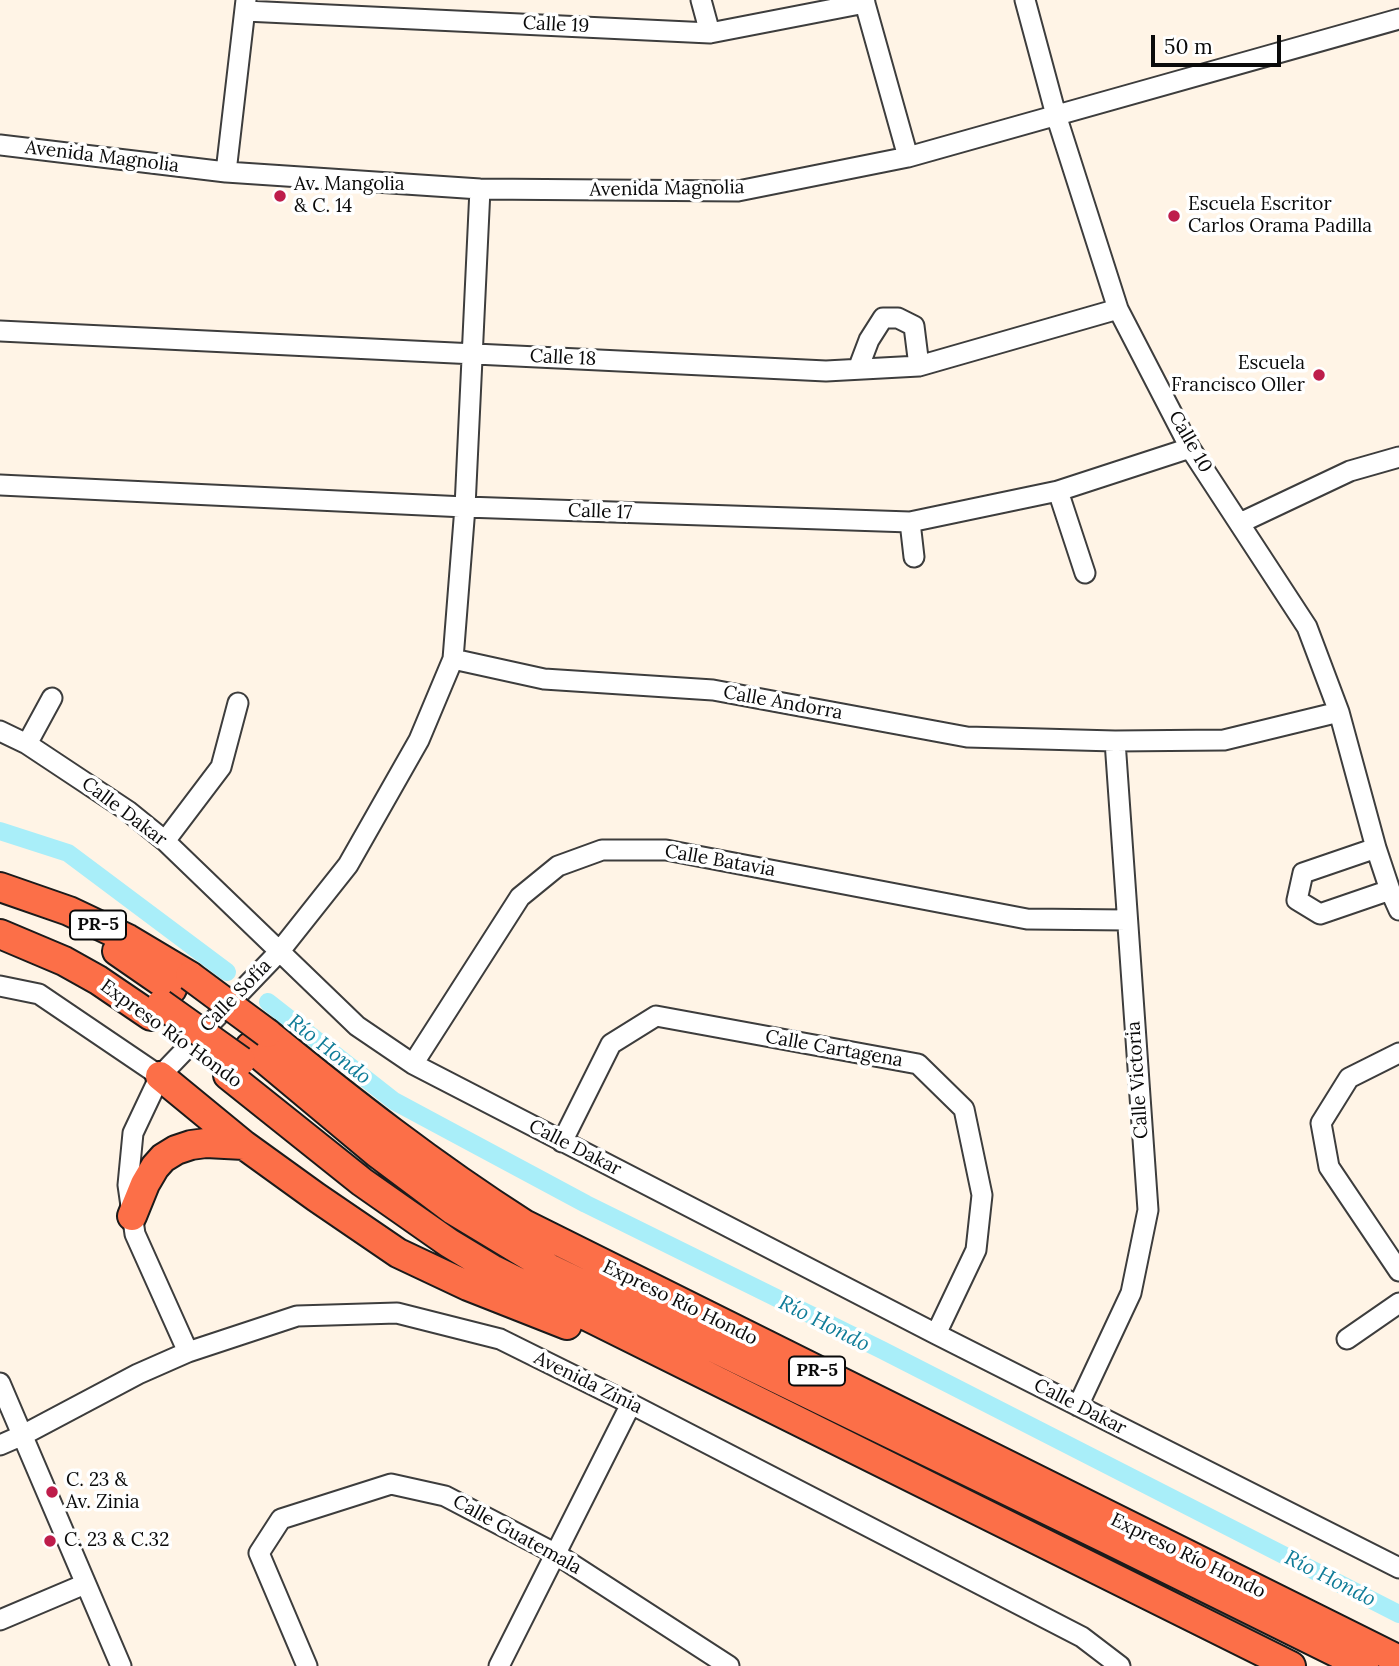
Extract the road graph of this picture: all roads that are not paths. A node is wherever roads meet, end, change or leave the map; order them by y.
1 (701, 0) edge
2 (1025, 0) edge
3 (864, 1) edge
4 (246, 5) edge
5 (1399, 19) edge
6 (710, 33) junction
7 (1056, 115) junction
8 (0, 145) edge
9 (908, 157) junction
10 (226, 172) junction
11 (480, 189) junction
12 (1118, 309) junction
13 (0, 331) edge
14 (472, 354) junction
15 (919, 366) junction
16 (858, 369) junction
17 (1190, 448) junction
18 (1399, 457) edge
19 (0, 485) edge
20 (1058, 491) junction
21 (465, 507) junction
22 (910, 522) junction
23 (1240, 523) junction
24 (914, 557) dead end
25 (1085, 573) dead end
26 (453, 659) junction
27 (52, 698) dead end
28 (238, 702) dead end
29 (1339, 712) junction
30 (0, 731) edge
31 (1115, 741) junction
32 (27, 744) junction
33 (165, 841) junction
34 (1376, 848) junction
35 (1391, 868) edge
36 (0, 887) edge
37 (1390, 890) junction
38 (1399, 910) edge
39 (1127, 920) junction
40 (12, 939) edge
41 (279, 952) junction
42 (0, 986) edge
43 (168, 996) junction
44 (1399, 1053) edge
45 (246, 1054) junction
46 (413, 1063) junction
47 (160, 1076) junction
48 (562, 1142) junction
49 (244, 1145) junction
50 (132, 1216) junction
51 (1399, 1271) edge
52 (1399, 1303) edge
53 (936, 1334) junction
54 (627, 1336) junction
55 (1347, 1339) dead end
56 (188, 1352) junction
57 (0, 1383) edge
58 (631, 1404) junction
59 (1078, 1406) junction
60 (23, 1435) junction
61 (0, 1445) edge
62 (556, 1553) junction
63 (1399, 1568) edge
64 (85, 1584) junction
65 (0, 1620) edge
66 (1399, 1660) edge
67 (121, 1666) edge
68 (307, 1666) edge
69 (499, 1666) edge
70 (729, 1666) edge
71 (1120, 1666) edge
72 (1291, 1666) edge
73 (1334, 1666) edge
74 (1364, 1666) edge

1 - 6 street
2 - 7 street, Calle 10
3 - 6 street, Calle 19
3 - 9 street
4 - 6 street, Calle 19
4 - 10 street
5 - 7 street, Avenida Magnolia
7 - 9 street, Avenida Magnolia
7 - 12 street, Calle 10
8 - 10 street, Avenida Magnolia
9 - 11 street, Avenida Magnolia
10 - 11 street, Avenida Magnolia
11 - 14 street, Calle Sofía
12 - 15 street, Calle 18
12 - 17 street, Calle 10
13 - 14 street, Calle 18
14 - 16 street, Calle 18
14 - 21 street, Calle Sofía
15 - 16 street, Calle 18
15 - 16 street
17 - 20 street, Calle 17
17 - 23 street, Calle 10
18 - 23 street
19 - 21 street, Calle 17
20 - 22 street, Calle 17
20 - 25 street
21 - 22 street, Calle 17
21 - 26 street, Calle Sofía
22 - 24 street
23 - 29 street, Calle 10
26 - 31 street, Calle Andorra
26 - 41 street, Calle Sofía
27 - 32 street
28 - 33 street
29 - 31 street, Calle Andorra
29 - 34 street, Calle 10
30 - 32 street, Calle Dakar
31 - 39 street, Calle Victoria
32 - 33 street, Calle Dakar
33 - 41 street, Calle Dakar
34 - 35 street, Calle 10
34 - 37 street
35 - 37 street, Calle 10
36 - 43 highway, Expreso Río Hondo / PR-5
37 - 38 street, Calle 10
39 - 46 street, Calle Batavia
39 - 59 street, Calle Victoria
40 - 43 highway, Expreso Río Hondo / PR-5
41 - 46 street, Calle Dakar
41 - 47 street, Calle Sofía
42 - 47 street
43 - 45 highway, Expreso Río Hondo / PR-5, bridge
43 - 45 highway, Expreso Río Hondo / PR-5
44 - 51 street
45 - 54 highway, Expreso Río Hondo / PR-5
45 - 66 highway, Expreso Río Hondo / PR-5
45 - 73 highway
45 - 74 highway
46 - 48 street, Calle Dakar
47 - 49 highway
47 - 50 street, Calle Sofía
48 - 53 street, Calle Dakar
48 - 53 street, Calle Cartagena
49 - 50 highway
49 - 54 highway
50 - 56 street, Calle Sofía
52 - 55 street
53 - 59 street, Calle Dakar
54 - 72 highway, Expreso Río Hondo / PR-5
56 - 58 street, Avenida Zinia
56 - 60 street, Avenida Zinia
57 - 60 street
58 - 62 street
58 - 71 street, Avenida Zinia
59 - 63 street, Calle Dakar
60 - 61 street, Avenida Zinia
60 - 64 street
62 - 68 street, Calle Guatemala
62 - 69 street
62 - 70 street, Calle Guatemala
64 - 65 street
64 - 67 street

